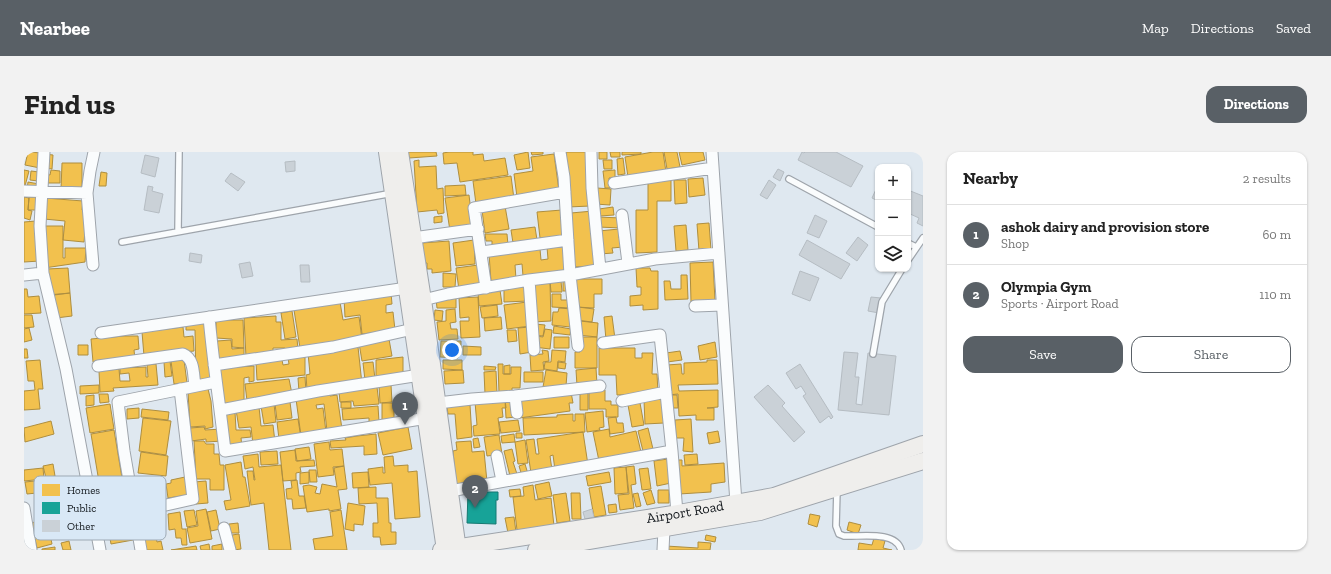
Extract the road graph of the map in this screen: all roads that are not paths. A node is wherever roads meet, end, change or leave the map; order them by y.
1 (44, 152) edge
2 (94, 152) edge
3 (179, 152) edge
4 (386, 152) edge
5 (400, 152) edge
6 (560, 152) edge
7 (591, 152) edge
8 (712, 152) edge
9 (713, 168) junction
10 (789, 179) dead end
11 (614, 183) dead end
12 (24, 192) edge
13 (565, 192) junction
14 (43, 193) junction
15 (87, 193) junction
16 (393, 193) junction
17 (622, 215) dead end
18 (875, 225) edge
19 (478, 229) junction
20 (178, 231) junction
21 (413, 238) junction
22 (923, 238) edge
23 (568, 240) junction
24 (122, 242) dead end
25 (911, 244) edge
26 (916, 247) junction
27 (482, 252) junction
28 (719, 253) junction
29 (911, 255) edge
30 (628, 264) junction
31 (93, 265) dead end
32 (600, 269) junction
33 (900, 272) edge
34 (43, 273) junction
35 (24, 274) edge
36 (570, 275) junction
37 (529, 280) junction
38 (407, 288) junction
39 (486, 288) junction
40 (423, 300) junction
41 (722, 305) junction
42 (694, 306) dead end
43 (209, 317) junction
44 (413, 329) junction
45 (101, 333) dead end
46 (603, 343) dead end
47 (578, 346) dead end
48 (534, 350) dead end
49 (873, 354) dead end
50 (98, 366) dead end
51 (214, 366) junction
52 (420, 375) junction
53 (216, 382) junction
54 (195, 386) junction
55 (600, 386) dead end
56 (180, 389) junction
57 (666, 392) junction
58 (515, 396) junction
59 (622, 400) dead end
60 (438, 403) junction
61 (221, 410) junction
62 (516, 413) dead end
63 (426, 418) junction
64 (923, 444) edge
65 (672, 451) junction
66 (497, 456) dead end
67 (923, 461) edge
68 (86, 476) edge
69 (128, 476) edge
70 (502, 481) junction
71 (837, 489) junction
72 (450, 491) junction
73 (736, 503) junction
74 (166, 505) edge
75 (24, 508) edge
76 (677, 513) junction
77 (224, 528) dead end
78 (664, 529) junction
79 (98, 540) edge
80 (139, 540) edge
81 (566, 548) edge
82 (450, 549) edge
83 (31, 550) edge
84 (100, 550) edge
85 (141, 550) edge
86 (230, 550) edge
87 (536, 550) edge
88 (663, 550) edge
89 (900, 550) edge

1 - 14 street
2 - 15 street
3 - 20 lane
4 - 16 street
5 - 21 street
6 - 13 street
7 - 32 street
8 - 9 street
9 - 11 street
9 - 28 street
10 - 18 lane
12 - 14 street
13 - 19 street
13 - 23 street
14 - 15 street
14 - 34 street
15 - 31 street
16 - 20 lane
16 - 38 street
17 - 30 street
19 - 21 street
19 - 27 street
20 - 24 lane
21 - 40 street
22 - 26 lane
23 - 27 street
23 - 36 street
25 - 26 lane
26 - 29 lane
27 - 39 street
28 - 30 street
28 - 41 street
30 - 32 street
32 - 36 street
33 - 49 lane
34 - 35 street
34 - 68 street
36 - 37 street
36 - 47 street
37 - 39 street
37 - 48 street
38 - 43 street
38 - 44 street
39 - 40 street
40 - 60 street
41 - 42 street
41 - 73 street
43 - 45 street
43 - 51 street
44 - 51 street
44 - 52 street
46 - 57 street
50 - 54 street
51 - 53 street
52 - 61 street
52 - 63 street
53 - 54 street
53 - 61 street
54 - 56 street
55 - 58 street
56 - 69 street
56 - 74 street
57 - 59 street
57 - 65 street
58 - 60 street
58 - 62 street
60 - 72 street
61 - 63 street
63 - 82 street
64 - 73 street, Airport Road
65 - 70 street
65 - 76 street
66 - 70 street
67 - 71 street, Airport Road
70 - 72 street
71 - 78 street, Airport Road
71 - 89 lane
72 - 82 street
73 - 76 street, Airport Road
75 - 83 street
76 - 82 street, Airport Road
77 - 86 street
78 - 81 street, Airport Road
78 - 88 street
79 - 84 street
80 - 85 street
81 - 87 street, Airport Road

